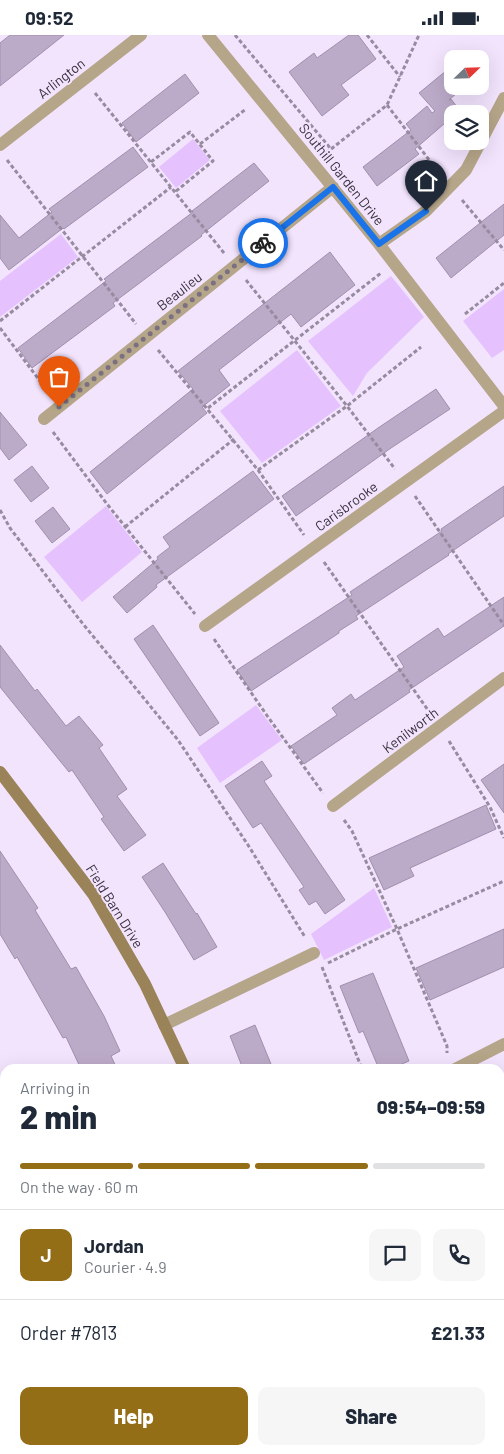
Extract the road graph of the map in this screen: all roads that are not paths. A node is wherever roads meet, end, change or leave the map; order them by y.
1 (141, 35) edge
2 (208, 35) edge
3 (504, 98) edge
4 (0, 145) edge
5 (333, 187) junction
6 (379, 244) junction
7 (504, 406) edge
8 (504, 411) edge
9 (44, 419) road end
10 (205, 626) road end
11 (504, 678) edge
12 (0, 772) edge
13 (333, 806) road end
14 (314, 953) road end
15 (164, 1025) junction
16 (504, 1044) edge
17 (183, 1064) edge
18 (454, 1064) edge

1 - 4 street, Arlington
2 - 5 street, Southill Garden Drive
3 - 6 street
5 - 6 street, Southill Garden Drive
5 - 9 street, Beaulieu
6 - 7 street, Southill Garden Drive
8 - 10 street, Carisbrooke
11 - 13 street, Kenilworth
12 - 15 street, Field Barn Drive
14 - 15 street
15 - 17 street, Field Barn Drive
16 - 18 street

